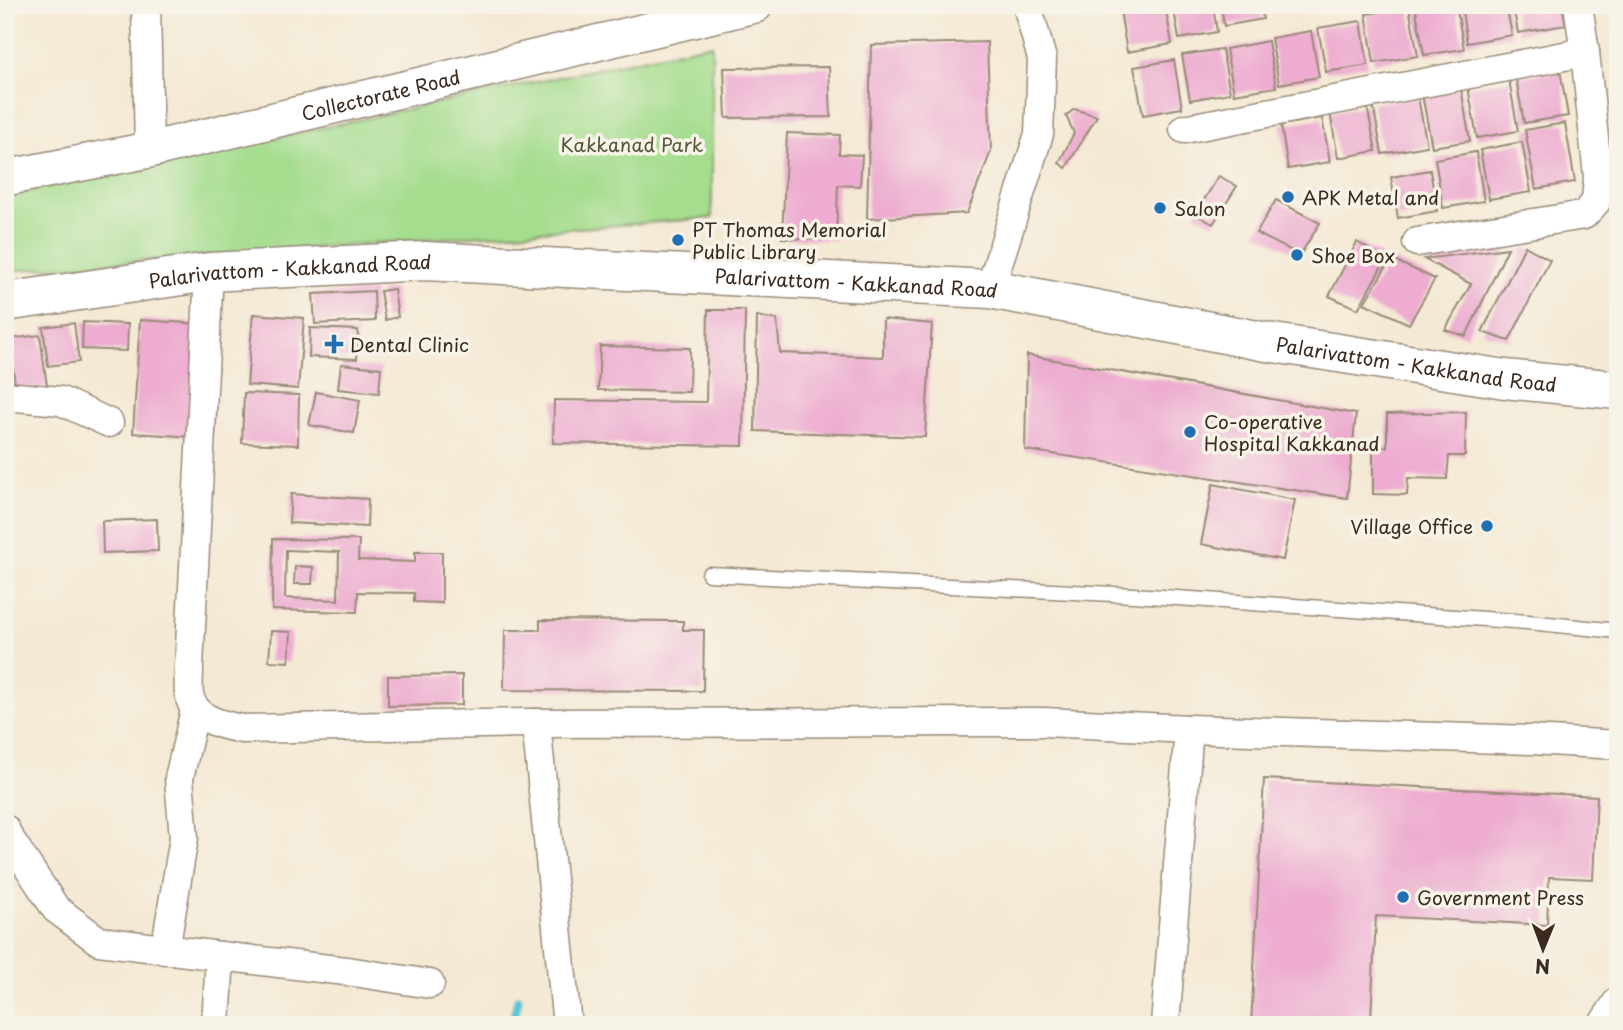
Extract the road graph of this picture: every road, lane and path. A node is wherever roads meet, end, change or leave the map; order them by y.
1 (146, 5) edge
2 (755, 5) edge
3 (1027, 5) edge
4 (1578, 5) edge
5 (1585, 52) junction
6 (1184, 129) dead end
7 (149, 150) junction
8 (5, 178) edge
9 (1417, 242) dead end
10 (209, 272) junction
11 (990, 289) junction
12 (5, 302) edge
13 (1618, 390) edge
14 (5, 396) edge
15 (109, 423) dead end
16 (709, 574) dead end
17 (1618, 631) edge
18 (195, 710) junction
19 (536, 723) junction
20 (1189, 729) junction
21 (1618, 745) edge
22 (5, 829) edge
23 (165, 950) junction
24 (219, 956) junction
25 (430, 985) dead end
26 (1618, 1001) edge
27 (216, 1025) edge
28 (567, 1025) edge
29 (1165, 1025) edge
30 (1602, 1025) edge

1 - 7 street
2 - 7 street, Collectorate Road
3 - 11 street
4 - 5 street
5 - 6 street
5 - 9 street
7 - 8 street, Collectorate Road
10 - 11 main road, Palarivattom - Kakkanad Road
10 - 12 main road, Palarivattom - Kakkanad Road
10 - 18 street
11 - 13 main road, Palarivattom - Kakkanad Road
14 - 15 street
16 - 17 lane
18 - 19 street
18 - 23 street
19 - 20 street
19 - 28 street
20 - 21 street
20 - 29 street
22 - 23 street
23 - 24 street
24 - 25 street
24 - 27 street
26 - 30 street

